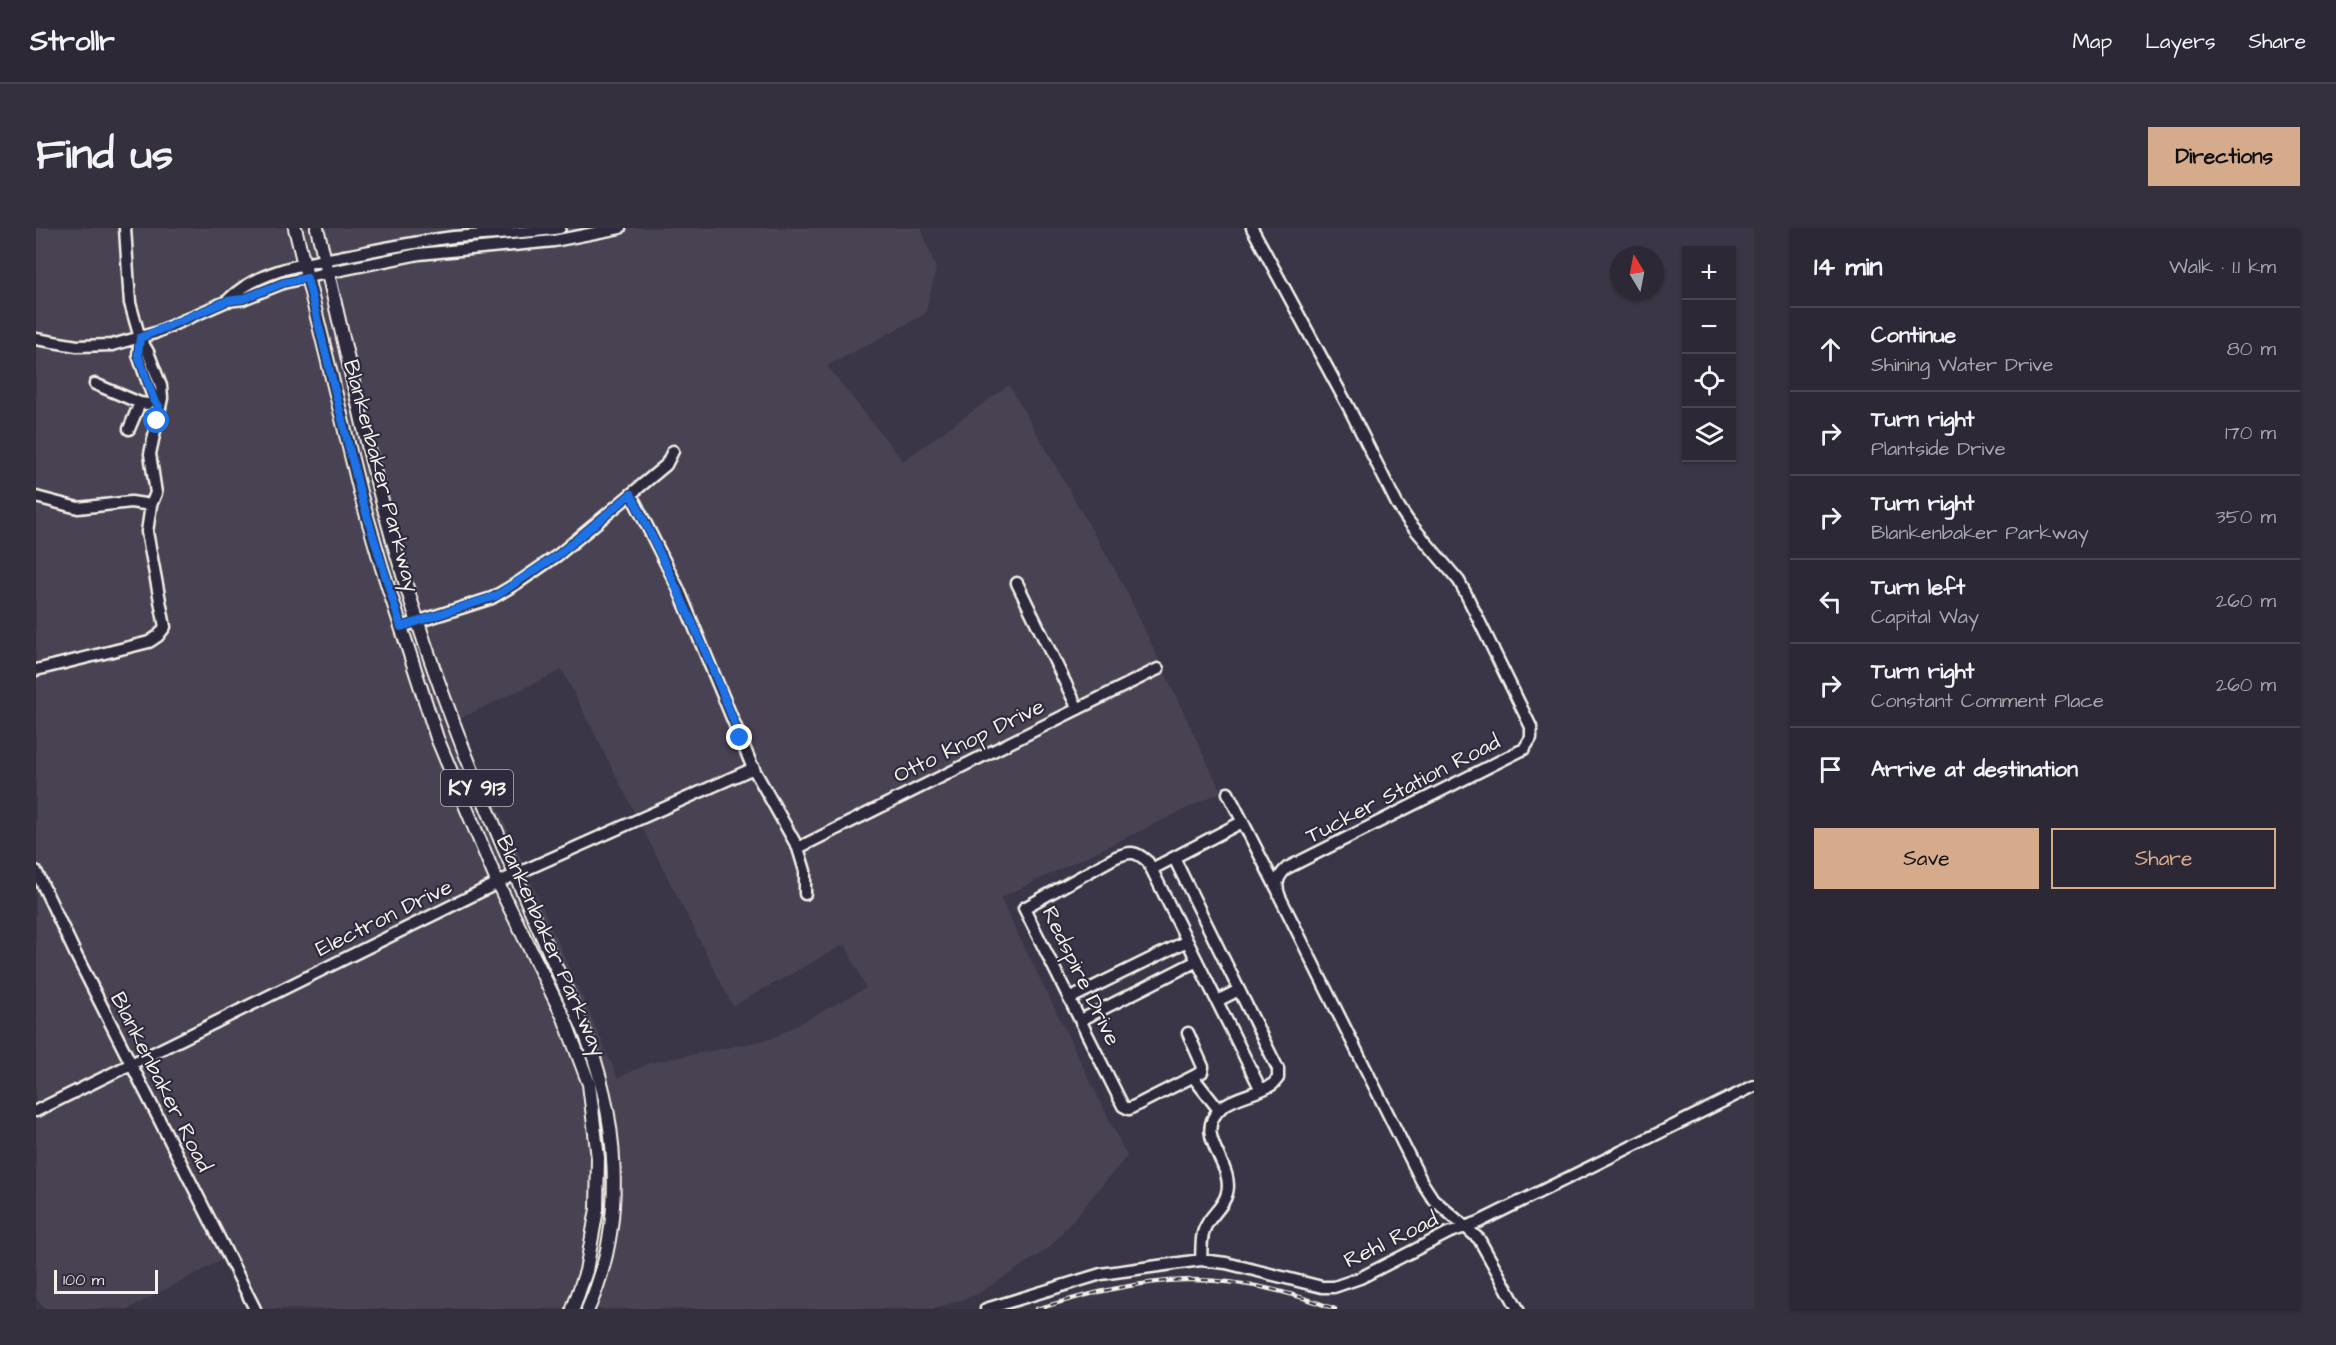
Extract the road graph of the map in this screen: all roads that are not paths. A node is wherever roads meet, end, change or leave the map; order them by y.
1 (125, 228) edge
2 (295, 228) edge
3 (317, 228) edge
4 (560, 228) edge
5 (620, 228) edge
6 (1252, 228) edge
7 (495, 234) junction
8 (495, 247) junction
9 (325, 259) junction
10 (304, 265) junction
11 (328, 273) junction
12 (307, 278) junction
13 (227, 301) junction
14 (140, 338) junction
15 (36, 339) edge
16 (95, 384) dead end
17 (140, 403) junction
18 (159, 406) junction
19 (129, 429) dead end
20 (673, 451) dead end
21 (631, 494) junction
22 (36, 497) edge
23 (151, 505) junction
24 (1017, 583) dead end
25 (418, 623) junction
26 (401, 627) junction
27 (1158, 669) dead end
28 (36, 670) edge
29 (1078, 709) junction
30 (754, 768) junction
31 (1228, 793) dead end
32 (1242, 822) junction
33 (798, 848) junction
34 (1174, 858) junction
35 (1152, 869) junction
36 (36, 871) edge
37 (514, 875) junction
38 (498, 884) junction
39 (1278, 893) junction
40 (805, 894) dead end
41 (1187, 941) junction
42 (1197, 961) junction
43 (1239, 990) junction
44 (1069, 999) junction
45 (1217, 1001) junction
46 (1081, 1020) junction
47 (1188, 1034) dead end
48 (130, 1064) junction
49 (1193, 1077) junction
50 (1754, 1086) edge
51 (1261, 1090) junction
52 (1219, 1110) junction
53 (36, 1111) edge
54 (1466, 1226) junction
55 (1201, 1260) junction
56 (255, 1309) edge
57 (573, 1309) edge
58 (588, 1309) edge
59 (986, 1309) edge
60 (1518, 1309) edge

1 - 14 street
2 - 10 main road, Blankenbaker Parkway / KY 913
3 - 9 main road, Blankenbaker Parkway / KY 913
4 - 7 street
5 - 8 street
6 - 39 street, Tucker Station Road
7 - 8 street
7 - 9 street
8 - 11 street
9 - 10 street
9 - 11 main road, Blankenbaker Parkway / KY 913
10 - 12 main road, Blankenbaker Parkway / KY 913
10 - 13 street
11 - 12 street
11 - 25 main road, Blankenbaker Parkway / KY 913
12 - 13 street
12 - 26 main road, Blankenbaker Parkway / KY 913
13 - 14 street
14 - 15 street
14 - 18 street
16 - 17 street
17 - 18 street
17 - 19 street
18 - 23 street
20 - 21 street
21 - 25 street
21 - 30 street
22 - 23 street
23 - 28 street
24 - 29 street
25 - 26 street
25 - 37 main road, Blankenbaker Parkway / KY 913
26 - 38 main road, Blankenbaker Parkway / KY 913
27 - 29 street, Otto Knop Drive
29 - 33 street, Otto Knop Drive
30 - 33 street
30 - 37 street, Electron Drive
31 - 32 street
32 - 34 street
32 - 39 street
33 - 40 street
34 - 35 street
34 - 43 street
35 - 41 street, Redspire Drive
35 - 44 street, Redspire Drive
36 - 48 street, Blankenbaker Road
37 - 38 street, Electron Drive
37 - 58 main road, Blankenbaker Parkway / KY 913
38 - 48 street, Electron Drive
38 - 57 main road, Blankenbaker Parkway / KY 913
39 - 54 street
41 - 42 street, Redspire Drive
41 - 44 street
42 - 45 street, Redspire Drive
42 - 46 street
43 - 45 street
43 - 51 street
44 - 46 street, Redspire Drive
45 - 51 street, Redspire Drive
46 - 49 street, Redspire Drive
47 - 49 street
48 - 53 street, Electron Drive
48 - 56 street, Blankenbaker Road
49 - 52 street
50 - 54 street, Rehl Road
51 - 52 street
52 - 55 street
54 - 55 street, Rehl Road
54 - 60 street
55 - 59 street, Rehl Road

